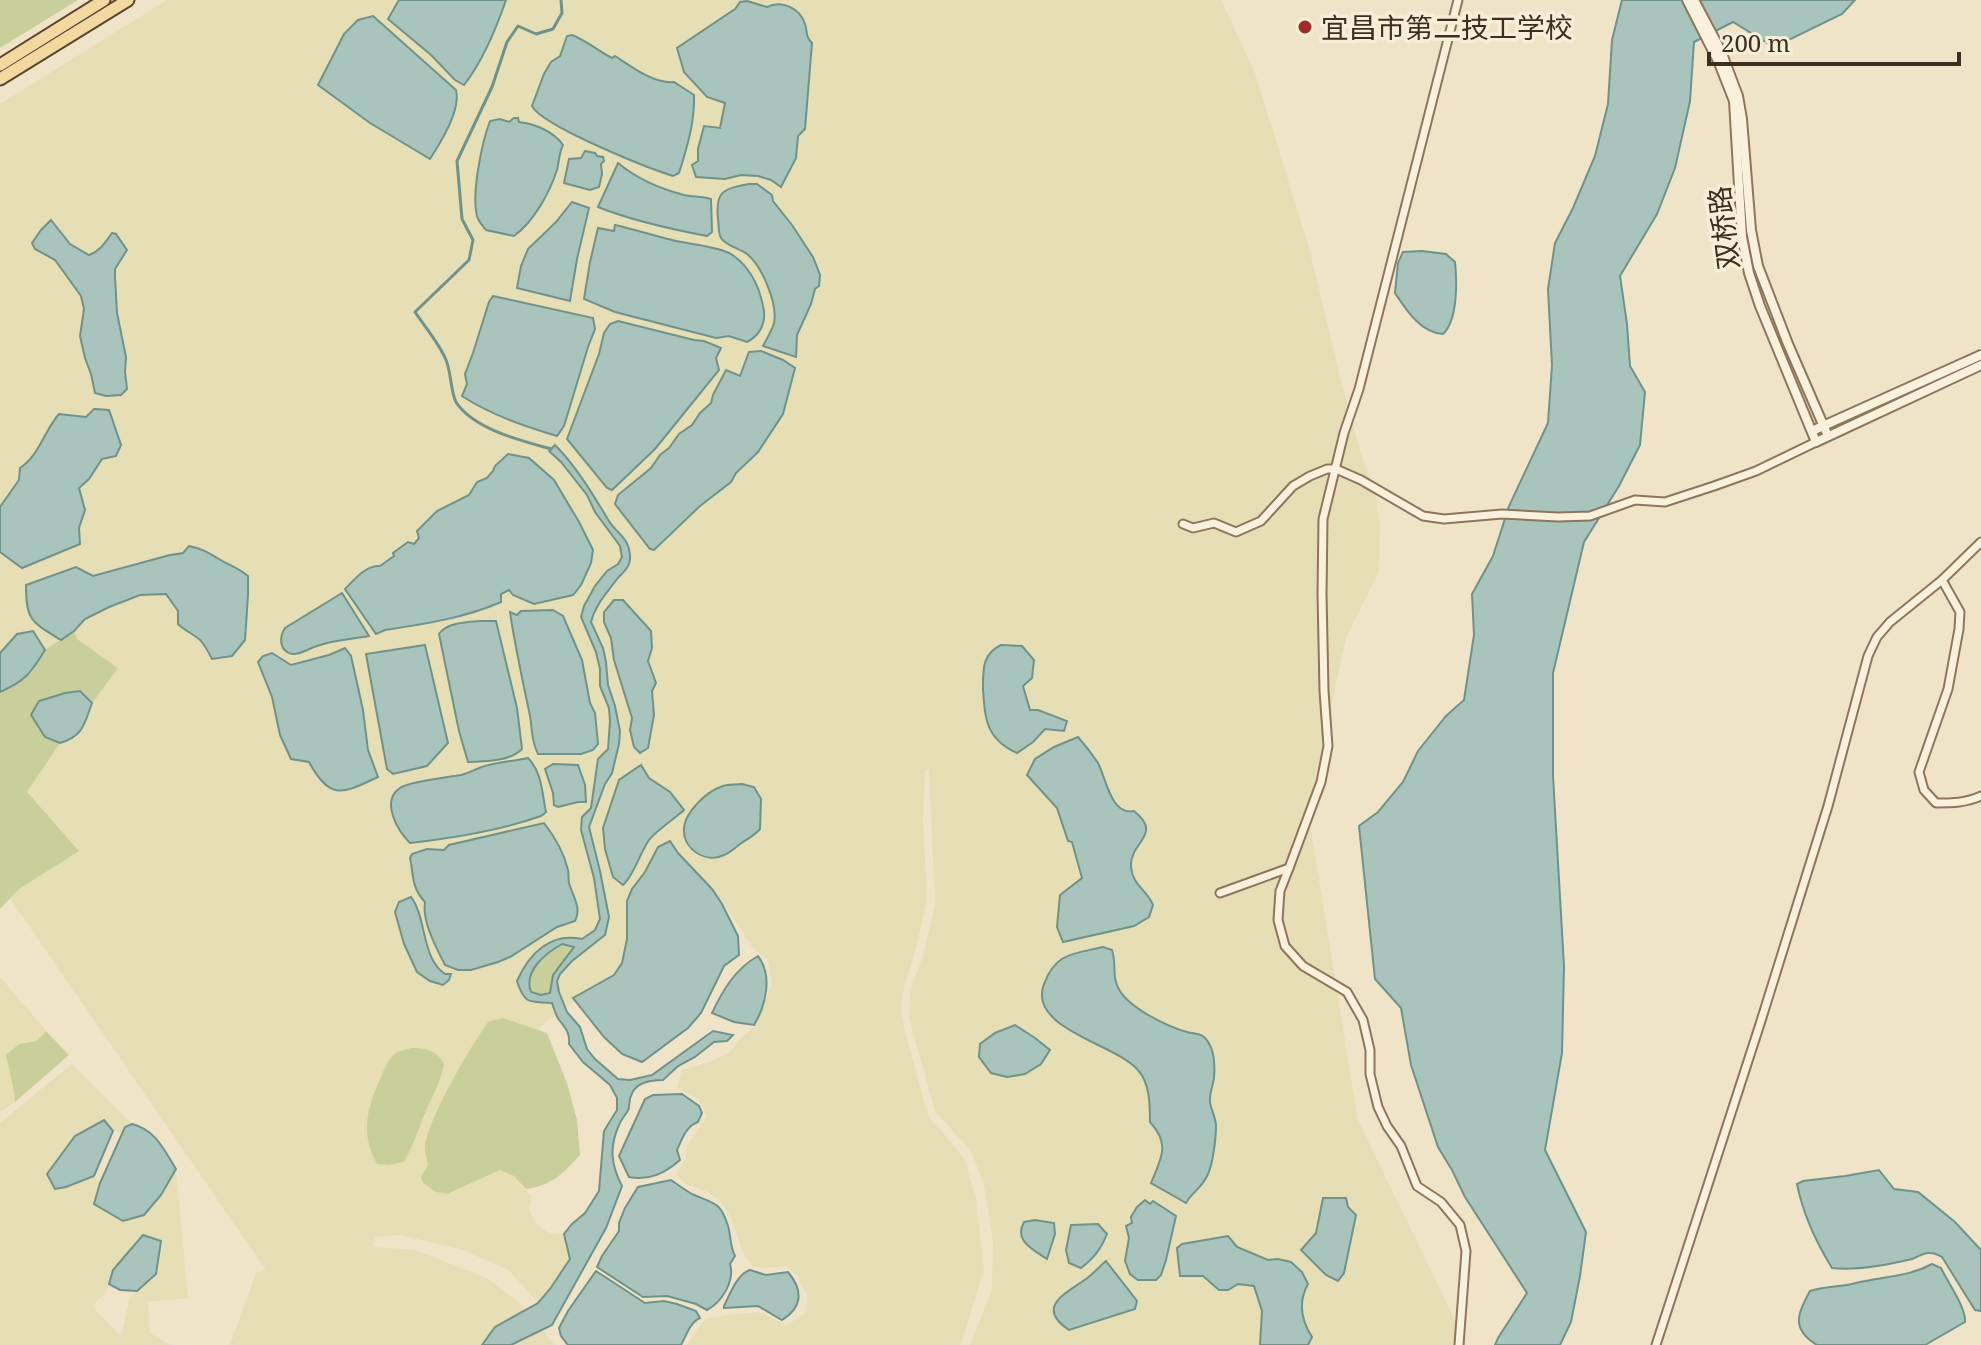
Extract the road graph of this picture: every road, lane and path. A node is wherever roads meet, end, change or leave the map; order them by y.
1 (104, 0) edge
2 (128, 0) edge
3 (1458, 0) edge
4 (1687, 0) edge
5 (1694, 0) edge
6 (1698, 14) junction
7 (0, 65) edge
8 (0, 79) edge
9 (1981, 355) edge
10 (1981, 365) edge
11 (1824, 426) junction
12 (1812, 431) junction
13 (1828, 436) junction
14 (1816, 442) junction
15 (1336, 469) junction
16 (1183, 524) dead end
17 (1981, 542) edge
18 (1942, 580) junction
19 (1981, 796) edge
20 (1289, 868) junction
21 (1220, 893) dead end
22 (1459, 1345) edge
23 (1656, 1345) edge

1 - 7 main road
2 - 8 main road
3 - 15 street
4 - 6 street
5 - 6 street
6 - 11 street
6 - 12 street, 双桥路
9 - 11 street
10 - 13 street
11 - 12 street
11 - 13 street
12 - 14 street, 双桥路
13 - 14 street
14 - 15 street
15 - 16 street
15 - 20 street
17 - 18 street
18 - 19 street
18 - 23 street
20 - 21 street
20 - 22 street

